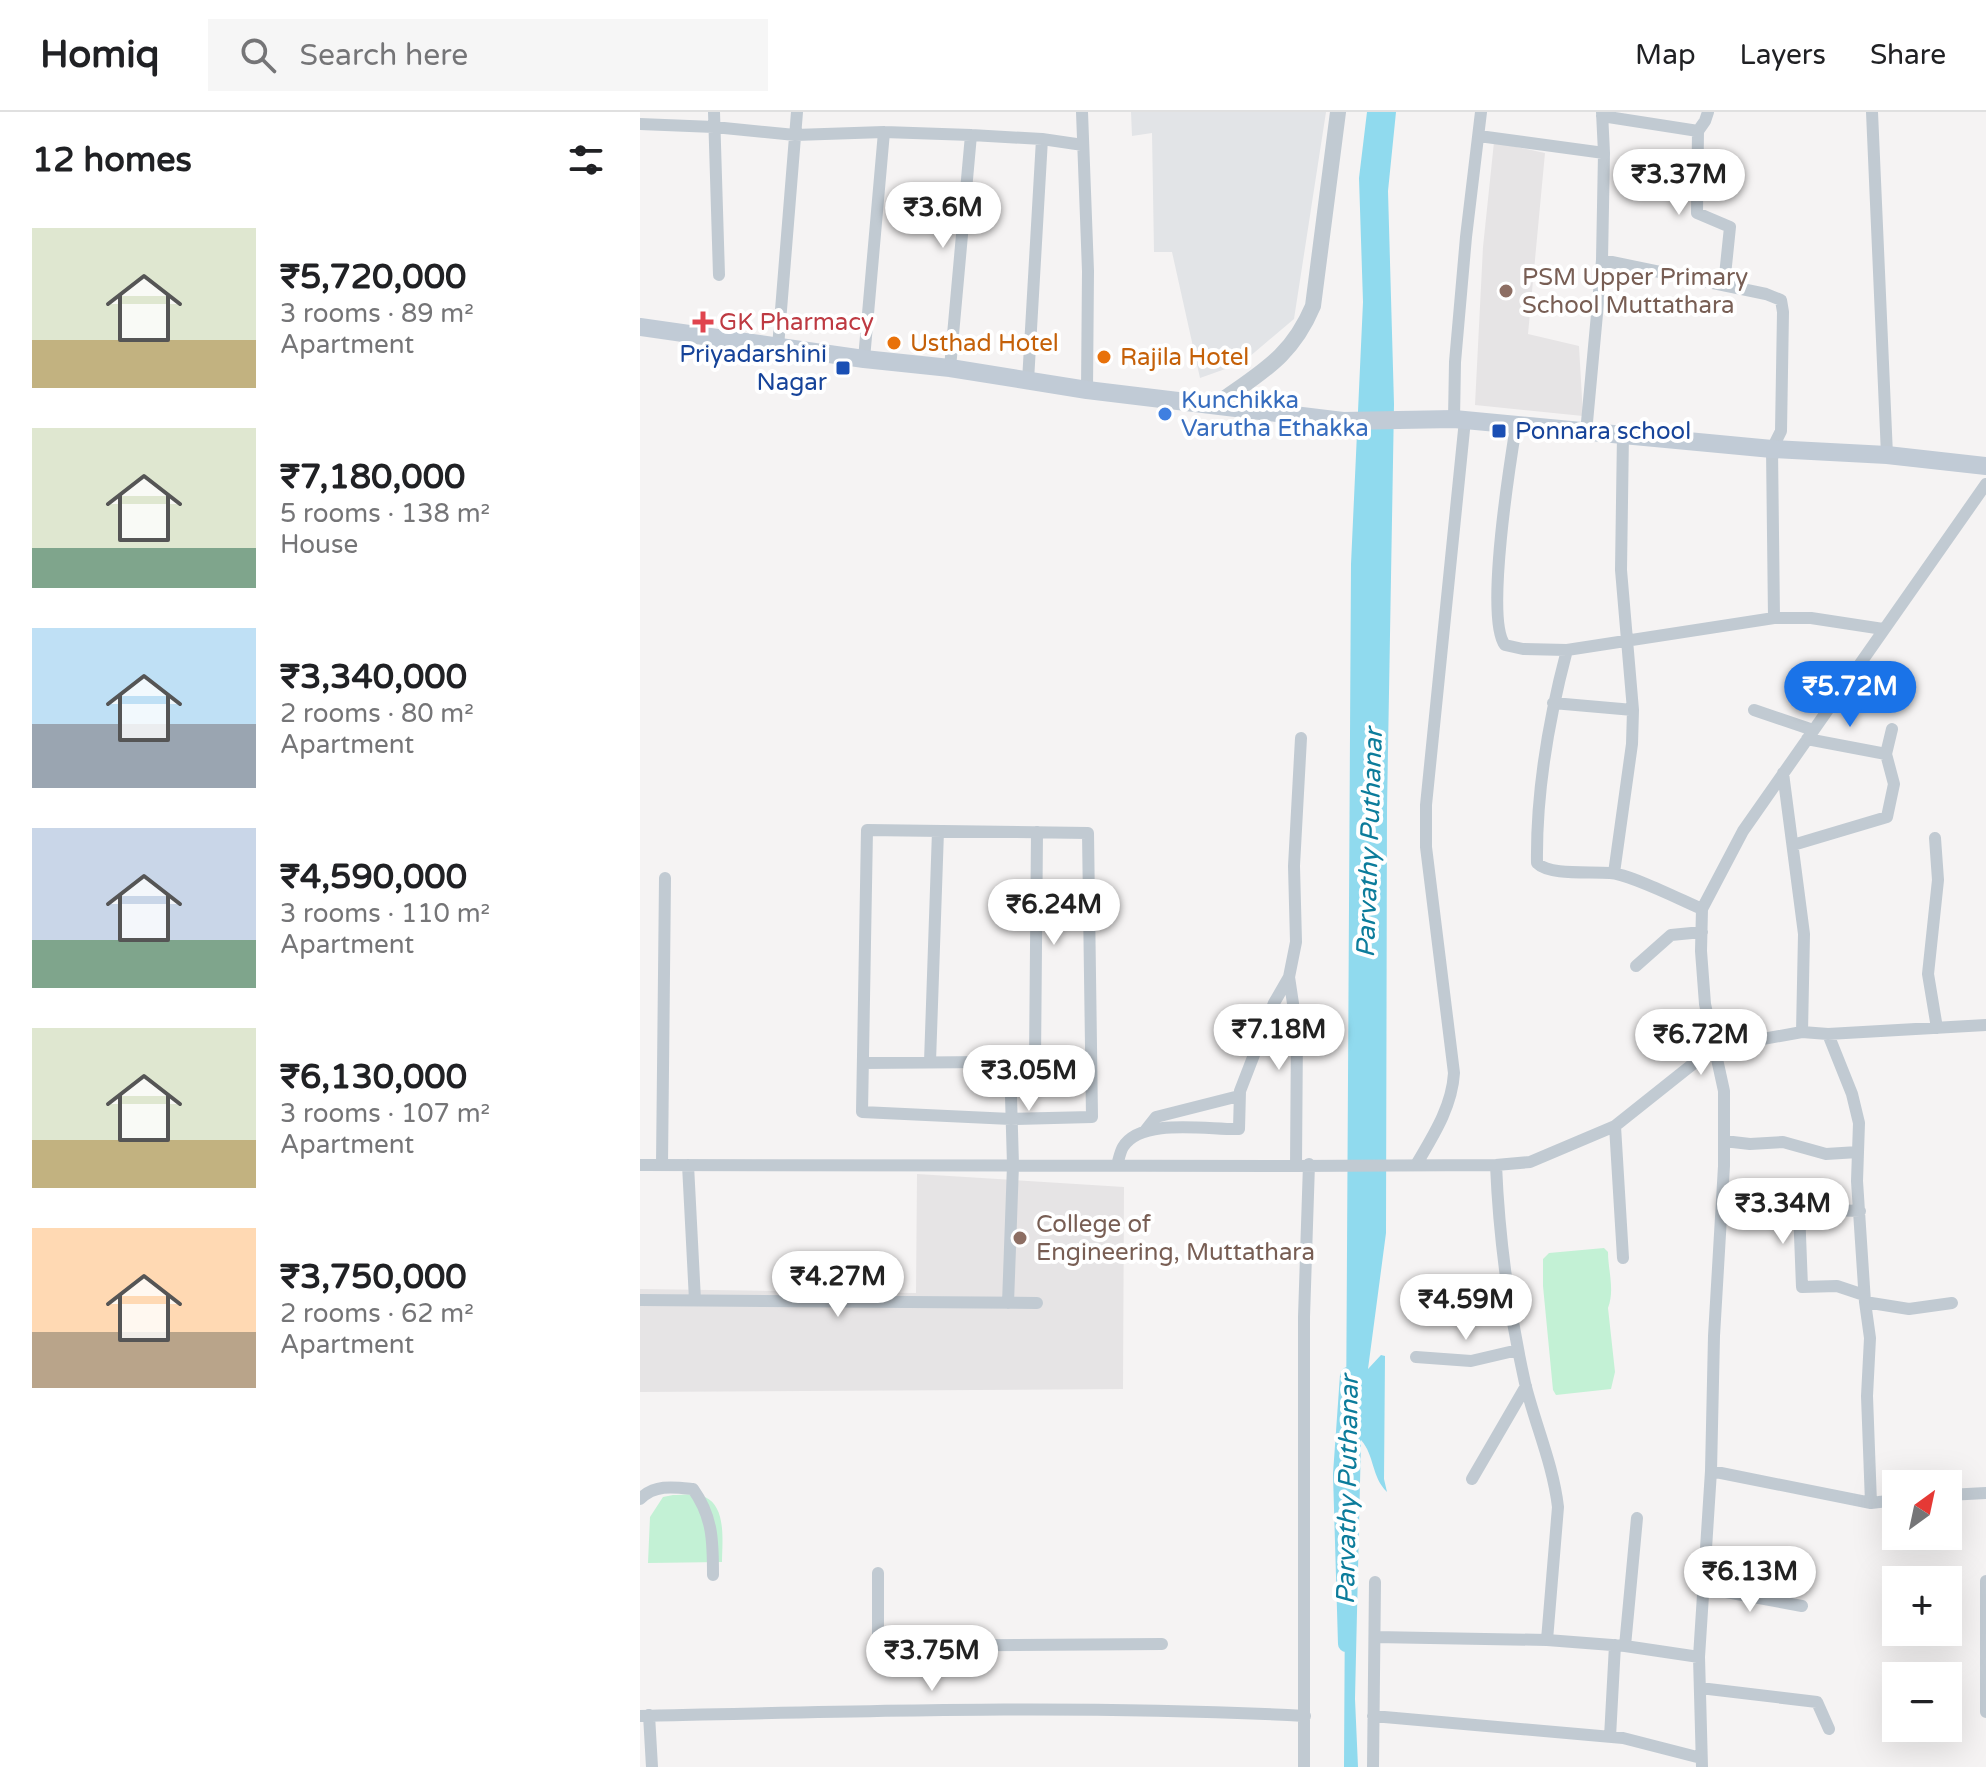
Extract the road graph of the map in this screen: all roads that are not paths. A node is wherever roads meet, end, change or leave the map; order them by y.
1 (714, 112) edge
2 (797, 112) edge
3 (1082, 112) edge
4 (1338, 112) edge
5 (1481, 112) edge
6 (1708, 112) edge
7 (1872, 112) edge
8 (1602, 114) edge
9 (640, 124) edge
10 (714, 127) junction
11 (1698, 131) junction
12 (884, 132) junction
13 (795, 135) junction
14 (971, 135) junction
15 (1479, 136) junction
16 (1042, 139) junction
17 (1083, 145) junction
18 (1604, 153) junction
19 (1602, 260) junction
20 (719, 275) dead end
21 (1724, 285) junction
22 (640, 327) edge
23 (778, 347) junction
24 (864, 359) junction
25 (950, 368) junction
26 (1028, 381) junction
27 (1087, 390) junction
28 (1217, 404) junction
29 (1460, 420) junction
30 (1516, 426) junction
31 (1586, 433) junction
32 (1623, 433) junction
33 (1772, 449) junction
34 (1887, 455) junction
35 (1986, 466) edge
36 (1986, 484) edge
37 (1774, 618) junction
38 (1883, 629) junction
39 (1627, 641) junction
40 (1567, 650) junction
41 (1553, 703) junction
42 (1633, 710) junction
43 (1754, 710) dead end
44 (1892, 729) dead end
45 (1810, 734) junction
46 (1301, 738) dead end
47 (1886, 754) junction
48 (1783, 773) junction
49 (938, 831) junction
50 (1037, 832) junction
51 (1935, 838) dead end
52 (1793, 845) junction
53 (1614, 873) junction
54 (665, 878) dead end
55 (1702, 909) junction
56 (1702, 932) junction
57 (1636, 966) dead end
58 (1289, 977) junction
59 (1986, 1025) edge
60 (1937, 1028) junction
61 (1802, 1032) junction
62 (1828, 1034) junction
63 (1713, 1048) junction
64 (1035, 1061) junction
65 (1091, 1061) junction
66 (930, 1062) junction
67 (1010, 1062) junction
68 (863, 1063) junction
69 (1239, 1096) junction
70 (1011, 1119) junction
71 (1615, 1126) junction
72 (1145, 1131) junction
73 (1724, 1141) junction
74 (1858, 1152) junction
75 (1303, 1164) junction
76 (640, 1165) edge
77 (662, 1165) junction
78 (688, 1165) junction
79 (1013, 1165) junction
80 (1117, 1165) junction
81 (1416, 1165) junction
82 (1496, 1165) junction
83 (1860, 1211) junction
84 (1623, 1258) dead end
85 (1865, 1298) junction
86 (640, 1300) edge
87 (695, 1300) junction
88 (1008, 1303) junction
89 (1037, 1303) dead end
90 (1952, 1303) dead end
91 (1518, 1350) junction
92 (1416, 1357) dead end
93 (1526, 1386) junction
94 (1711, 1471) junction
95 (1472, 1479) dead end
96 (1986, 1493) edge
97 (1962, 1494) edge
98 (640, 1499) edge
99 (1882, 1502) edge
100 (1871, 1503) junction
101 (1637, 1518) dead end
102 (878, 1573) dead end
103 (713, 1575) dead end
104 (1986, 1581) edge
105 (1375, 1582) dead end
106 (1704, 1588) junction
107 (1802, 1606) dead end
108 (1375, 1637) junction
109 (1547, 1640) junction
110 (1162, 1644) dead end
111 (1620, 1646) junction
112 (1699, 1657) junction
113 (1700, 1688) junction
114 (1986, 1712) edge
115 (644, 1716) edge
116 (1305, 1716) junction
117 (1373, 1716) junction
118 (1829, 1729) dead end
119 (1610, 1737) junction
120 (1702, 1762) edge
121 (652, 1767) edge
122 (1304, 1767) edge
123 (1373, 1767) edge

1 - 10 street
2 - 13 street
3 - 17 street
4 - 28 street
5 - 15 street
6 - 11 street
7 - 34 street
8 - 11 street
8 - 18 street
9 - 10 street
10 - 13 street
10 - 20 street
11 - 21 street
12 - 13 street
12 - 14 street
12 - 24 street
13 - 23 street
14 - 16 street
14 - 25 street
15 - 18 street
15 - 29 street
16 - 17 street
16 - 26 street
17 - 27 street
18 - 19 street
19 - 21 street
19 - 31 street
21 - 33 street
22 - 23 main road
23 - 24 main road
24 - 25 main road
25 - 26 main road
26 - 27 main road
27 - 28 main road
28 - 29 main road
29 - 30 main road
29 - 81 street
30 - 31 main road
30 - 40 street
31 - 32 main road
32 - 33 main road
32 - 39 street
33 - 34 main road
33 - 37 street
34 - 35 main road
36 - 38 street
37 - 38 street
37 - 39 street
38 - 45 street
39 - 40 street
39 - 42 street
40 - 41 street
41 - 42 street
41 - 53 street
42 - 53 street
43 - 45 street
44 - 47 street
45 - 47 street
45 - 48 street
46 - 58 street
47 - 52 street
48 - 52 street
48 - 55 street
49 - 50 street
49 - 66 street
49 - 68 street
50 - 64 street
50 - 65 street
51 - 60 street
52 - 61 street
53 - 55 street
54 - 77 street
55 - 56 street
56 - 57 street
56 - 63 street
58 - 69 street
58 - 75 street
59 - 60 street
60 - 62 street
61 - 62 street
61 - 63 street
62 - 74 street
63 - 71 street
63 - 73 street
64 - 65 street
64 - 67 street
65 - 70 street
66 - 67 street
66 - 68 street
67 - 70 street
68 - 70 street
69 - 72 street
69 - 72 street
70 - 79 street
71 - 82 street
71 - 84 street
72 - 80 street
73 - 74 street
73 - 94 street
74 - 83 street
75 - 80 street
75 - 81 street
75 - 116 street
76 - 77 street
77 - 78 street
78 - 79 street
78 - 87 street
79 - 80 street
79 - 88 street
81 - 82 street
82 - 91 street
83 - 85 street
83 - 85 street
85 - 90 street
85 - 100 street
86 - 87 street
87 - 88 street
88 - 89 street
91 - 92 street
91 - 93 street
93 - 95 street
93 - 109 street
94 - 100 street
94 - 106 street
96 - 97 street
98 - 103 street
99 - 100 street
101 - 111 street
102 - 110 street
104 - 114 street
105 - 108 street
106 - 107 street
106 - 112 street
108 - 109 street
108 - 117 street
109 - 111 street
111 - 112 street
111 - 119 street
112 - 113 street
113 - 118 street
113 - 120 street
115 - 116 street
115 - 121 street
116 - 122 street
117 - 119 street
117 - 123 street
119 - 120 street

